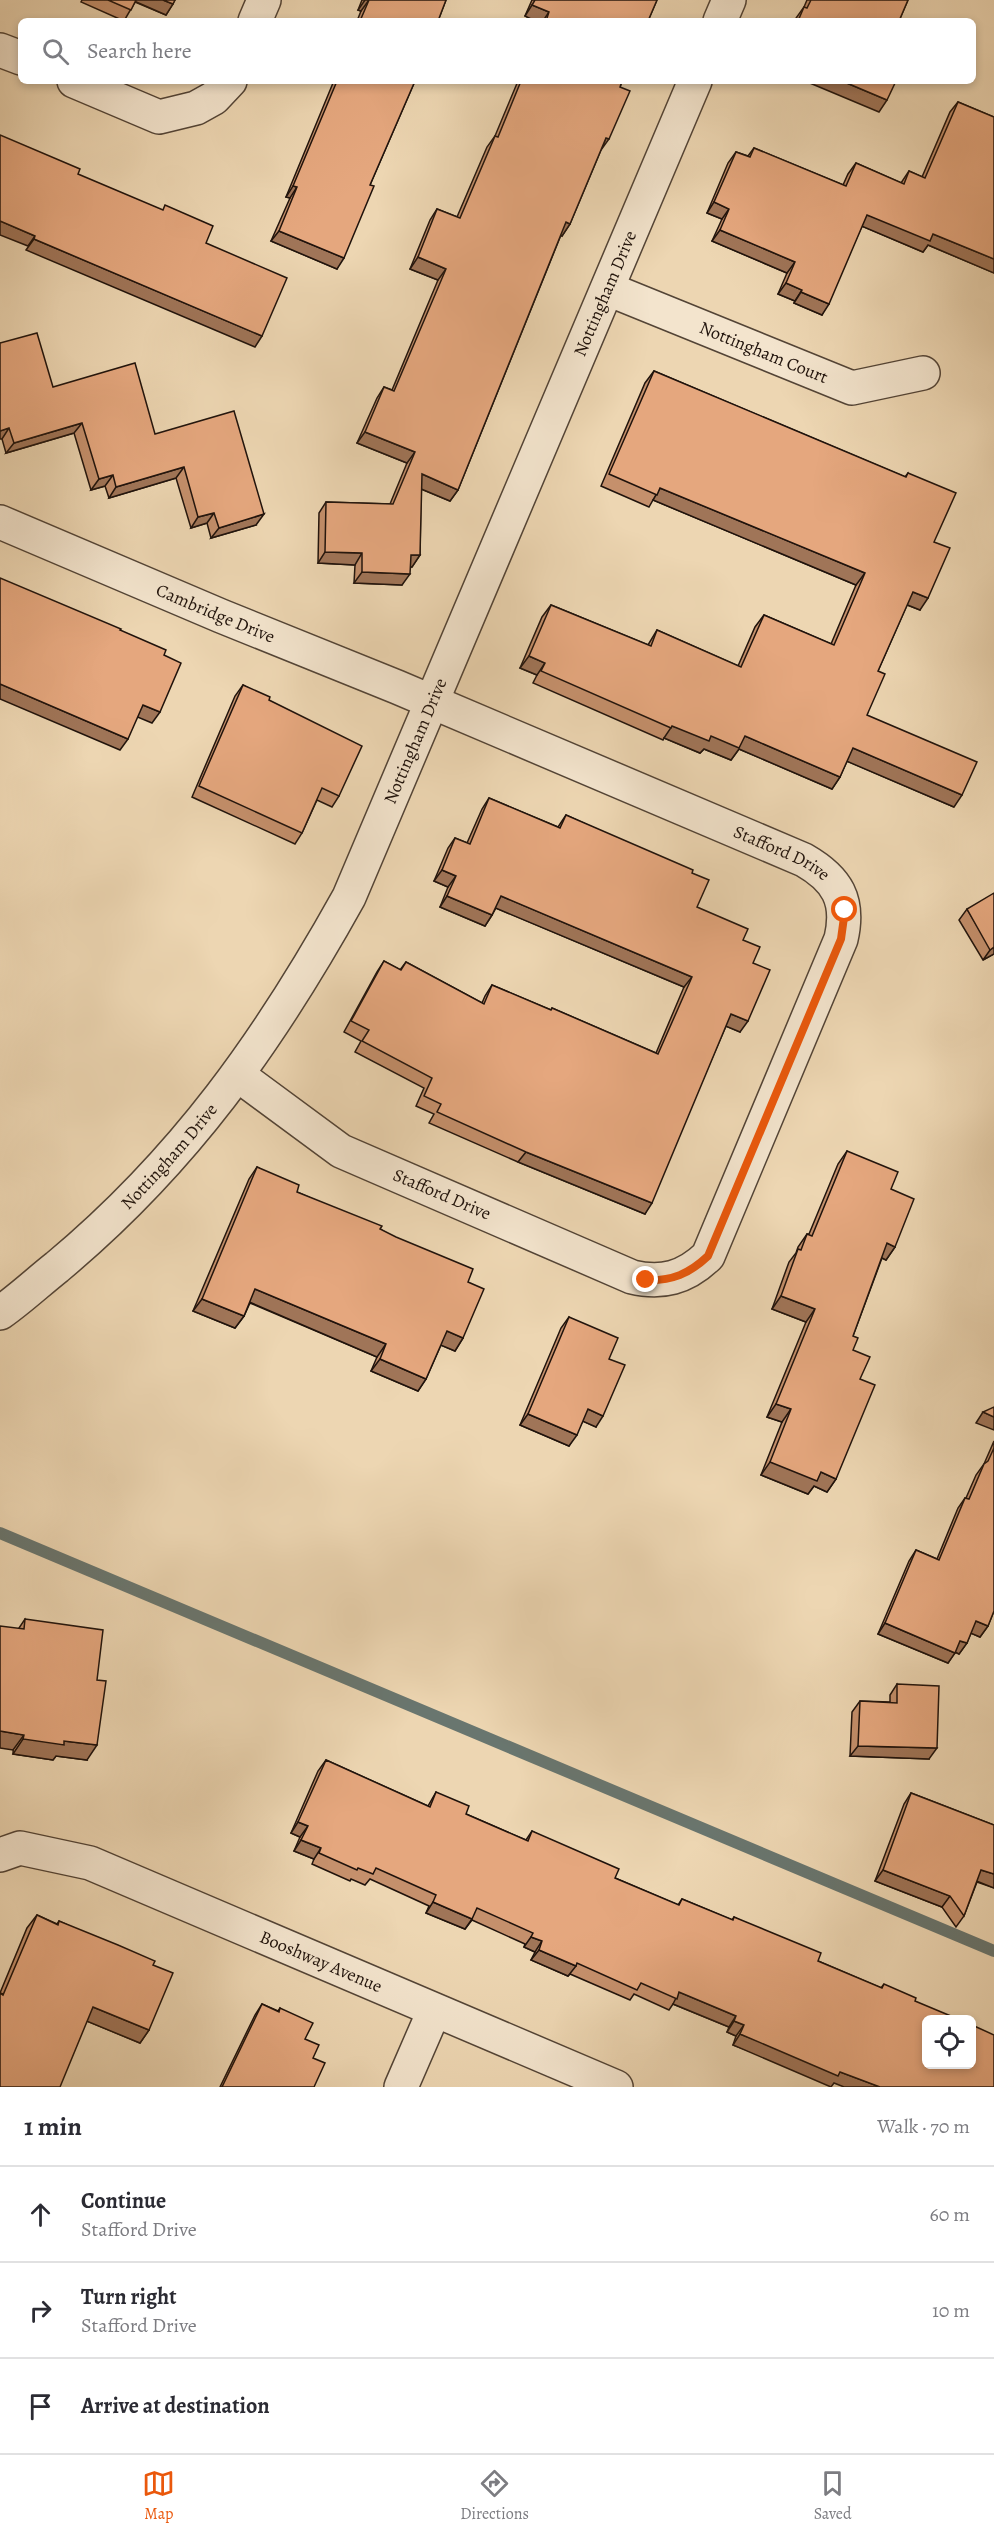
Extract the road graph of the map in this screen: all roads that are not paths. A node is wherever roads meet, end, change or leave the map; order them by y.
1 (264, 0) edge
2 (729, 0) edge
3 (256, 18) edge
4 (721, 18) edge
5 (0, 50) edge
6 (18, 57) edge
7 (81, 84) edge
8 (227, 84) edge
9 (694, 84) edge
10 (608, 289) junction
11 (923, 373) dead end
12 (0, 522) edge
13 (431, 701) junction
14 (238, 1075) junction
15 (0, 1313) edge
16 (10, 1851) edge
17 (434, 2011) junction
18 (401, 2087) edge
19 (616, 2087) edge

1 - 3 street
2 - 4 street
5 - 6 street
7 - 8 street
9 - 10 street, Nottingham Drive
10 - 11 street, Nottingham Court
10 - 13 street, Nottingham Drive
12 - 13 street, Cambridge Drive
13 - 14 street, Nottingham Drive
13 - 14 street, Stafford Drive
14 - 15 street, Nottingham Drive
16 - 17 street, Booshway Avenue
17 - 18 street
17 - 19 street, Booshway Avenue

